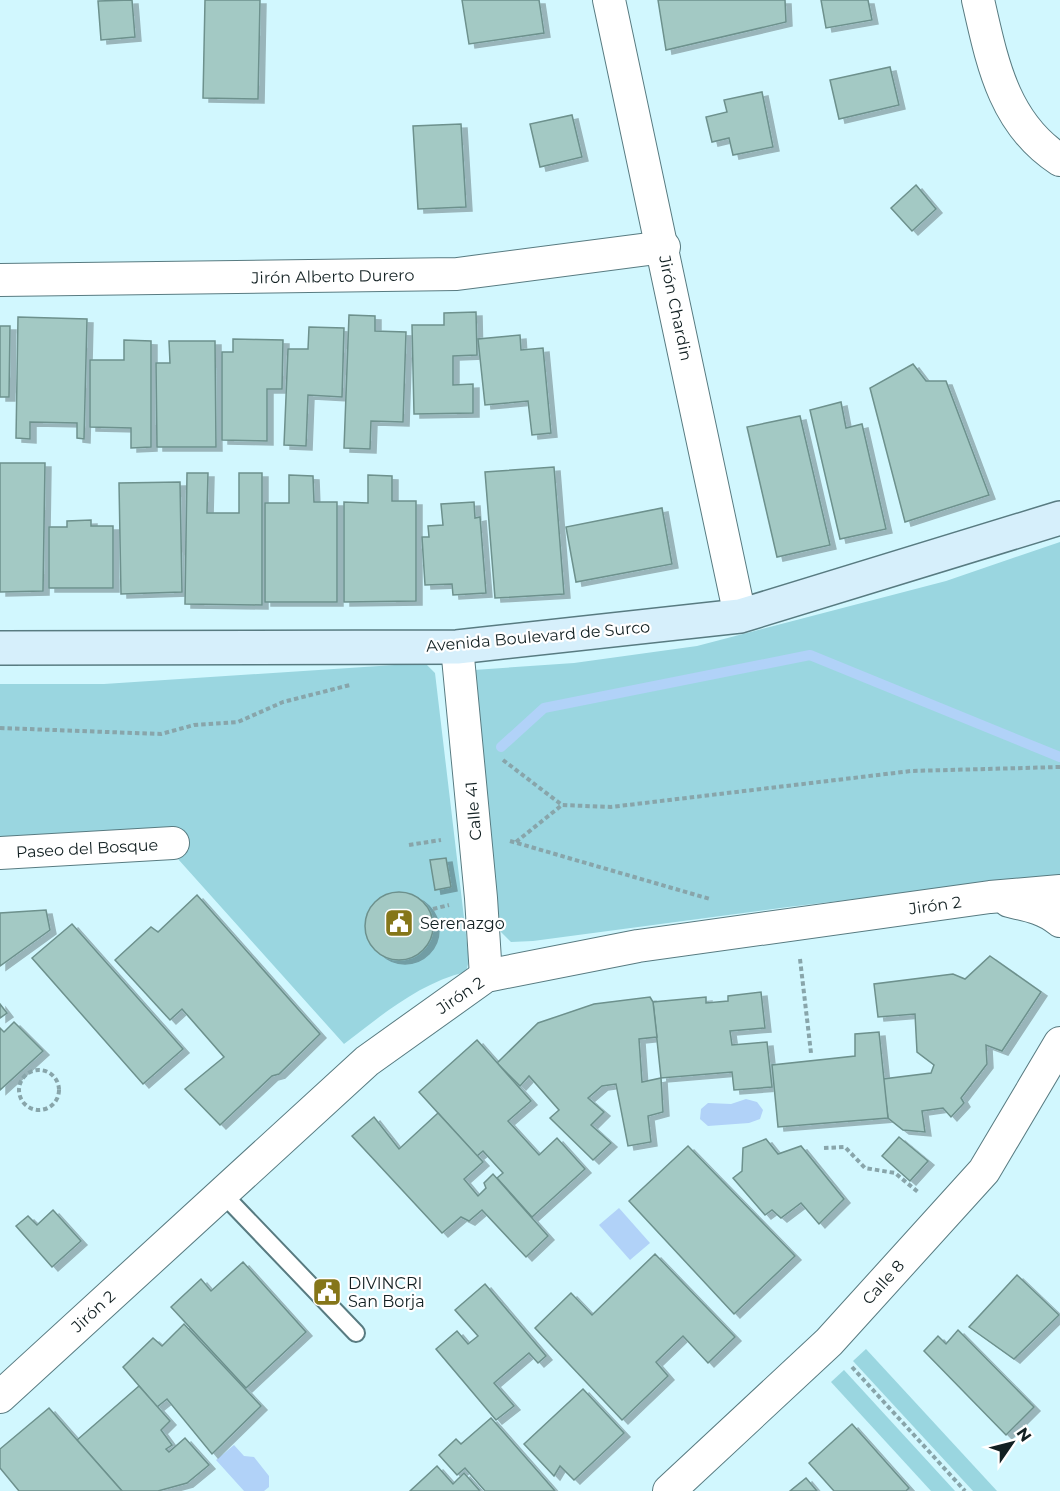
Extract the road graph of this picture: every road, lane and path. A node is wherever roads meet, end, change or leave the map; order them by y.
1 (609, 0) edge
2 (978, 0) edge
3 (1060, 159) edge
4 (664, 247) junction
5 (0, 280) edge
6 (1060, 518) edge
7 (740, 616) junction
8 (457, 647) junction
9 (0, 648) edge
10 (362, 683) dead end
11 (0, 728) edge
12 (468, 756) junction
13 (1060, 767) edge
14 (562, 805) junction
15 (450, 839) dead end
16 (173, 843) dead end
17 (409, 846) dead end
18 (0, 853) edge
19 (1060, 891) edge
20 (990, 897) junction
21 (720, 902) dead end
22 (1060, 921) edge
23 (799, 954) dead end
24 (486, 976) junction
25 (1060, 1043) edge
26 (811, 1053) dead end
27 (24, 1104) joint
28 (824, 1148) dead end
29 (222, 1193) junction
30 (926, 1199) dead end
31 (356, 1333) dead end
32 (829, 1342) junction
33 (0, 1397) edge
34 (669, 1491) edge
35 (965, 1491) edge

1 - 4 street, Jirón Chardin
2 - 3 street
4 - 5 street, Jirón Alberto Durero
4 - 7 street, Jirón Chardin
6 - 7 street, Avenida Boulevard de Surco
7 - 8 street, Avenida Boulevard de Surco
8 - 9 street, Avenida Boulevard de Surco
8 - 12 street, Calle 41
10 - 11 path
12 - 14 path
12 - 24 street, Calle 41
13 - 14 path
14 - 21 path
15 - 17 path
16 - 18 street, Paseo del Bosque
19 - 20 street, Jirón 2
20 - 22 street
20 - 24 street, Jirón 2
23 - 26 path
24 - 29 street, Jirón 2
25 - 32 street, Calle 8
27 - 27 path
28 - 30 path
29 - 31 lane
29 - 33 street, Jirón 2
32 - 34 street, Calle 8
32 - 35 path

